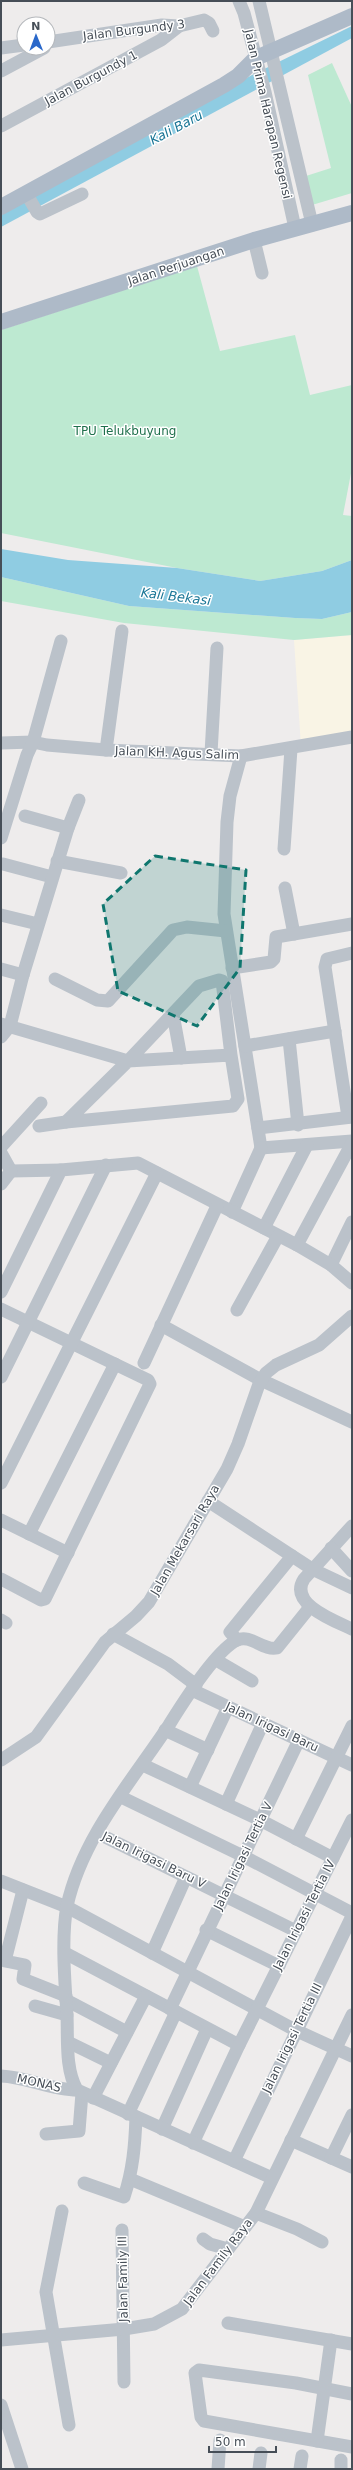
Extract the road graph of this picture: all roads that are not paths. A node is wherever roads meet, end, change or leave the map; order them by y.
1 (240, 4) edge
2 (260, 5) edge
3 (352, 16) edge
4 (179, 26) junction
5 (214, 31) dead end
6 (56, 42) edge
7 (16, 46) edge
8 (1, 48) edge
9 (29, 56) edge
10 (265, 61) junction
11 (1, 71) edge
12 (1, 126) edge
13 (82, 194) dead end
14 (28, 195) junction
15 (1, 207) edge
16 (352, 212) edge
17 (312, 224) junction
18 (295, 228) junction
19 (254, 240) junction
20 (262, 274) dead end
21 (1, 322) edge
22 (122, 631) dead end
23 (61, 641) dead end
24 (217, 648) dead end
25 (352, 736) edge
26 (33, 742) junction
27 (1, 743) edge
28 (291, 749) junction
29 (106, 750) junction
30 (211, 753) junction
31 (241, 756) junction
32 (79, 800) dead end
33 (25, 816) dead end
34 (68, 828) junction
35 (1, 838) edge
36 (284, 849) dead end
37 (57, 861) junction
38 (3, 864) dead end
39 (121, 873) dead end
40 (52, 877) junction
41 (285, 888) dead end
42 (1, 915) edge
43 (38, 924) junction
44 (352, 924) edge
45 (226, 931) junction
46 (294, 934) junction
47 (352, 953) edge
48 (232, 968) junction
49 (1, 969) edge
50 (23, 975) junction
51 (55, 979) dead end
52 (173, 1014) junction
53 (6, 1025) edge
54 (335, 1031) junction
55 (1, 1037) edge
56 (289, 1039) junction
57 (245, 1046) junction
58 (232, 1055) junction
59 (181, 1058) junction
60 (128, 1061) junction
61 (41, 1103) dead end
62 (350, 1117) edge
63 (66, 1122) junction
64 (298, 1125) junction
65 (39, 1126) dead end
66 (258, 1128) junction
67 (352, 1142) edge
68 (307, 1145) junction
69 (1, 1147) edge
70 (261, 1148) junction
71 (1, 1153) edge
72 (106, 1165) junction
73 (61, 1170) junction
74 (11, 1172) junction
75 (157, 1173) junction
76 (1, 1184) edge
77 (217, 1206) junction
78 (232, 1212) junction
79 (352, 1222) edge
80 (264, 1228) junction
81 (278, 1236) junction
82 (297, 1245) junction
83 (331, 1265) junction
84 (352, 1283) edge
85 (1, 1292) edge
86 (1, 1309) edge
87 (236, 1310) dead end
88 (352, 1316) edge
89 (28, 1322) junction
90 (161, 1325) junction
91 (72, 1344) junction
92 (144, 1363) dead end
93 (114, 1364) junction
94 (1, 1377) edge
95 (261, 1380) junction
96 (352, 1422) edge
97 (1, 1483) edge
98 (208, 1501) junction
99 (1, 1520) edge
100 (352, 1526) edge
101 (29, 1534) junction
102 (331, 1548) junction
103 (68, 1554) junction
104 (292, 1556) junction
105 (312, 1569) junction
106 (352, 1571) edge
107 (1, 1579) edge
108 (352, 1588) edge
109 (310, 1607) junction
110 (352, 1629) edge
111 (113, 1634) junction
112 (237, 1640) junction
113 (216, 1660) junction
114 (252, 1681) dead end
115 (194, 1687) junction
116 (228, 1707) junction
117 (263, 1723) junction
118 (352, 1726) edge
119 (165, 1730) junction
120 (299, 1740) junction
121 (208, 1750) junction
122 (337, 1758) junction
123 (1, 1760) edge
124 (143, 1765) junction
125 (352, 1765) edge
126 (190, 1787) junction
127 (121, 1796) junction
128 (226, 1804) junction
129 (260, 1820) junction
130 (352, 1820) edge
131 (97, 1833) junction
132 (296, 1839) junction
133 (243, 1856) junction
134 (333, 1858) junction
135 (186, 1876) junction
136 (1, 1882) edge
137 (23, 1890) junction
138 (315, 1894) junction
139 (224, 1895) junction
140 (67, 1907) junction
141 (352, 1914) edge
142 (206, 1930) junction
143 (296, 1930) junction
144 (65, 1953) junction
145 (152, 1953) junction
146 (279, 1966) junction
147 (186, 1972) junction
148 (146, 1996) junction
149 (66, 1998) junction
150 (35, 2006) dead end
151 (173, 2010) junction
152 (257, 2010) junction
153 (67, 2015) junction
154 (352, 2015) edge
155 (207, 2029) junction
156 (295, 2030) junction
157 (127, 2032) junction
158 (68, 2042) junction
159 (239, 2045) junction
160 (335, 2049) junction
161 (352, 2056) edge
162 (111, 2063) junction
163 (1, 2076) edge
164 (84, 2094) junction
165 (132, 2115) junction
166 (352, 2115) edge
167 (162, 2129) junction
168 (46, 2134) dead end
169 (291, 2140) junction
170 (193, 2143) junction
171 (331, 2158) junction
172 (234, 2161) junction
173 (352, 2167) edge
174 (272, 2178) junction
175 (130, 2179) junction
176 (84, 2183) dead end
177 (62, 2211) dead end
178 (256, 2213) junction
179 (245, 2227) junction
180 (122, 2230) dead end
181 (203, 2239) dead end
182 (322, 2242) dead end
183 (228, 2249) junction
184 (228, 2323) dead end
185 (124, 2329) junction
186 (52, 2335) junction
187 (1, 2340) edge
188 (331, 2340) junction
189 (352, 2344) edge
190 (124, 2382) dead end
191 (323, 2389) junction
192 (352, 2394) edge
193 (1, 2405) edge
194 (69, 2425) dead end
195 (220, 2440) dead end
196 (317, 2441) junction
197 (352, 2447) edge
198 (261, 2453) dead end
199 (21, 2465) edge
200 (218, 2469) edge
201 (259, 2469) edge

1 - 2 street
1 - 10 street, Jalan Prima Harapan Regensi
2 - 10 street, Jalan Prima Harapan Regensi
3 - 10 main road
4 - 5 street, Jalan Burgundy 3
4 - 6 street, Jalan Burgundy 3
4 - 12 street, Jalan Burgundy 1
7 - 8 street
9 - 11 street
10 - 14 main road
10 - 17 street, Jalan Prima Harapan Regensi
10 - 18 street, Jalan Prima Harapan Regensi
13 - 14 street
14 - 15 main road
16 - 17 main road, Jalan Perjuangan
17 - 18 main road, Jalan Perjuangan
18 - 19 main road, Jalan Perjuangan
19 - 20 street
19 - 21 main road, Jalan Perjuangan
22 - 29 street
23 - 26 street
24 - 30 street
25 - 28 street, Jalan KH. Agus Salim
26 - 27 street, Jalan KH. Agus Salim
26 - 29 street, Jalan KH. Agus Salim
26 - 35 street
28 - 31 street, Jalan KH. Agus Salim
28 - 36 street
29 - 30 street, Jalan KH. Agus Salim
30 - 31 street, Jalan KH. Agus Salim
31 - 45 street
32 - 34 street
33 - 34 street
34 - 37 street
37 - 39 street
37 - 40 street
38 - 40 street
40 - 43 street
41 - 46 street
42 - 43 street
43 - 50 street
44 - 46 street
45 - 48 street
45 - 51 street
46 - 48 street
47 - 54 street
48 - 57 street
49 - 50 street
50 - 53 street
52 - 58 street
52 - 59 street
52 - 60 street
53 - 55 street
53 - 60 street
54 - 56 street
54 - 62 street
56 - 57 street
56 - 64 street
57 - 66 street
58 - 59 street
58 - 63 street
59 - 60 street
60 - 63 street
61 - 69 street
62 - 64 street
63 - 65 street
64 - 66 street
66 - 70 street
67 - 68 street
67 - 82 street
68 - 70 street
68 - 80 street
70 - 78 street
71 - 74 street
72 - 73 street
72 - 75 street
72 - 89 street
73 - 74 street
73 - 85 street
74 - 76 street
75 - 77 street
75 - 91 street
77 - 78 street
77 - 90 street
78 - 80 street
79 - 83 street
80 - 81 street
81 - 82 street
81 - 87 street
82 - 83 street
83 - 84 street
86 - 89 street
88 - 95 street, Jalan Mekarsari Raya
89 - 91 street
89 - 94 street
90 - 92 street
90 - 95 street
91 - 93 street
91 - 97 street
93 - 101 street
93 - 103 street
95 - 96 street
95 - 98 street, Jalan Mekarsari Raya
98 - 104 street
98 - 111 street, Jalan Mekarsari Raya
99 - 101 street
100 - 102 street
101 - 103 street
102 - 105 street
102 - 106 street
103 - 107 street
104 - 105 street
104 - 112 street
105 - 108 street
105 - 109 street
109 - 110 street
109 - 112 street
111 - 115 street, Jalan Irigasi Baru
111 - 123 street, Jalan Mekarsari Raya
112 - 113 street
113 - 114 street
113 - 115 street
115 - 116 street, Jalan Irigasi Baru
115 - 119 street
116 - 117 street, Jalan Irigasi Baru
116 - 121 street
117 - 120 street, Jalan Irigasi Baru
117 - 128 street
118 - 122 street
119 - 121 street
119 - 124 street
120 - 122 street, Jalan Irigasi Baru
120 - 129 street, Jalan Irigasi Tertia V
121 - 126 street
122 - 125 street, Jalan Irigasi Baru
122 - 132 street
124 - 126 street
124 - 127 street
126 - 128 street
127 - 131 street
127 - 133 street
128 - 129 street
129 - 132 street
129 - 133 street, Jalan Irigasi Tertia V
130 - 134 street, Jalan Irigasi Tertia IV
131 - 135 street, Jalan Irigasi Baru V
131 - 140 street
132 - 134 street
133 - 138 street
133 - 139 street, Jalan Irigasi Tertia V
134 - 138 street, Jalan Irigasi Tertia IV
135 - 139 street, Jalan Irigasi Baru V
135 - 145 street
136 - 137 street
137 - 140 street
137 - 149 street
138 - 141 street
138 - 143 street, Jalan Irigasi Tertia IV
139 - 142 street, Jalan Irigasi Tertia V
139 - 143 street, Jalan Irigasi Baru V
140 - 144 street
140 - 145 street
141 - 156 street, Jalan Irigasi Tertia III
142 - 146 street
142 - 147 street, Jalan Irigasi Tertia V
143 - 146 street, Jalan Irigasi Tertia IV
144 - 148 street
144 - 149 street
145 - 147 street
146 - 152 street, Jalan Irigasi Tertia IV
147 - 151 street, Jalan Irigasi Tertia V
147 - 152 street
148 - 151 street
148 - 157 street
149 - 153 street
149 - 157 street
150 - 153 street
151 - 155 street
151 - 165 street, Jalan Irigasi Tertia V
152 - 156 street
152 - 159 street, Jalan Irigasi Tertia IV
153 - 158 street
154 - 160 street, Jalan Family Raya
155 - 159 street
155 - 167 street
156 - 160 street
156 - 172 street, Jalan Irigasi Tertia III
157 - 162 street
158 - 162 street
158 - 164 street
159 - 170 street, Jalan Irigasi Tertia IV
160 - 161 street
160 - 169 street, Jalan Family Raya
162 - 164 street
163 - 164 street, MONAS
164 - 165 street, MONAS
164 - 168 street
165 - 167 street, MONAS
165 - 175 street
166 - 171 street
167 - 170 street, MONAS
169 - 171 street
169 - 174 street, Jalan Family Raya
170 - 172 street, MONAS
171 - 173 street
172 - 174 street, MONAS
174 - 178 street, Jalan Family Raya
175 - 176 street
175 - 179 street
177 - 186 street
178 - 179 street, Jalan Family Raya
178 - 182 street
179 - 183 street, Jalan Family Raya
180 - 185 street, Jalan Family III
181 - 183 street
183 - 185 street, Jalan Family Raya
184 - 188 street
185 - 186 street, Jalan Family Raya
185 - 190 street, Jalan Family III
186 - 187 street, Jalan Family Raya
186 - 194 street
188 - 189 street
188 - 191 street
191 - 192 street
191 - 196 street
191 - 196 street
193 - 199 street
195 - 200 street
196 - 197 street
198 - 201 street

